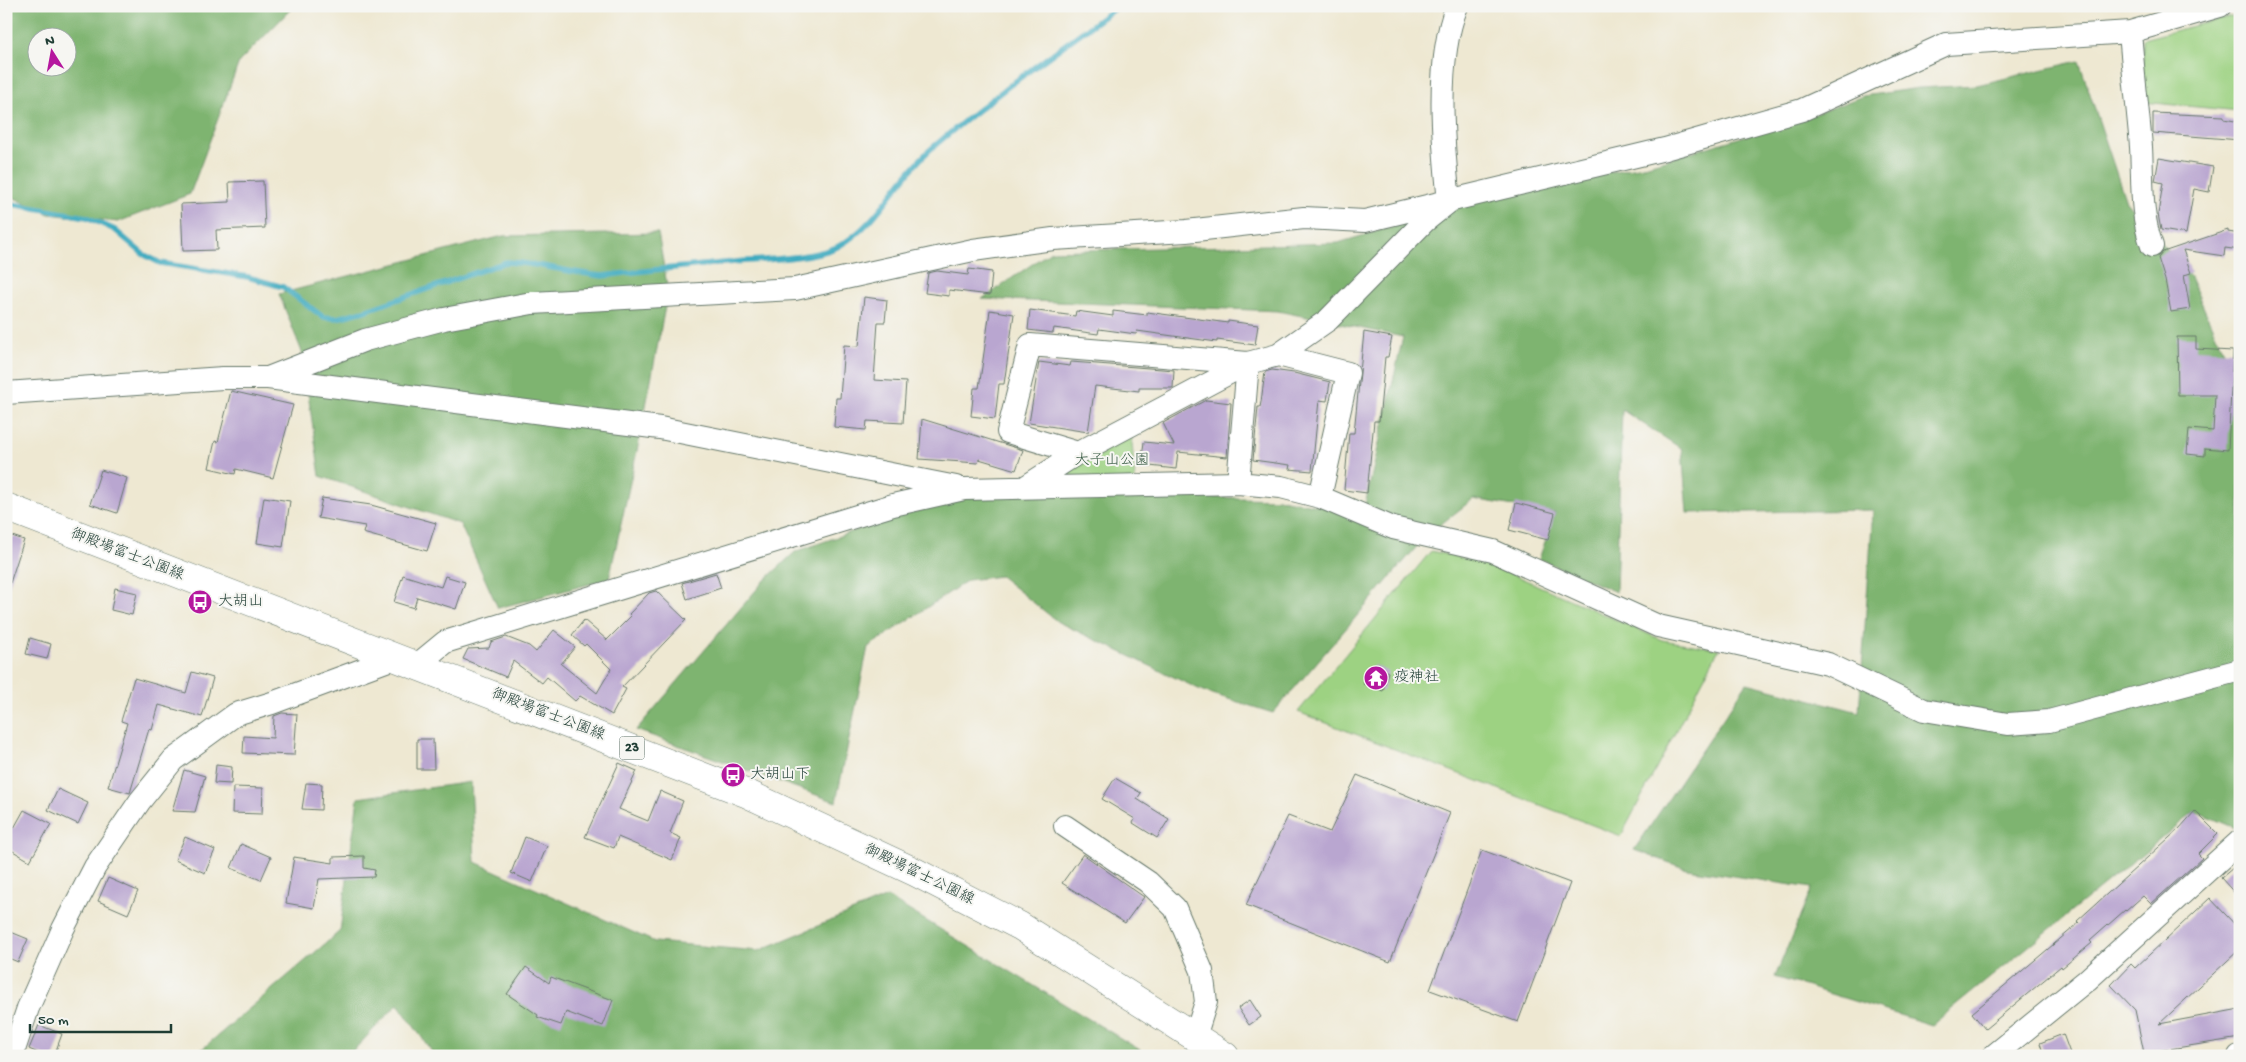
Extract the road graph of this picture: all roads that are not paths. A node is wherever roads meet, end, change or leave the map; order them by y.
1 (1457, 6) edge
2 (2220, 6) edge
3 (2130, 32) junction
4 (1449, 202) junction
5 (2152, 246) dead end
6 (1278, 356) junction
7 (1248, 363) junction
8 (268, 378) junction
9 (6, 393) edge
10 (1078, 453) junction
11 (1238, 483) junction
12 (1025, 487) junction
13 (964, 489) junction
14 (1320, 497) junction
15 (6, 507) edge
16 (406, 661) junction
17 (2240, 670) edge
18 (1065, 826) dead end
19 (2240, 841) edge
20 (1195, 1037) junction
21 (12, 1056) edge
22 (1225, 1056) edge
23 (1994, 1056) edge

1 - 4 street
2 - 3 street
3 - 4 street
3 - 5 street
4 - 6 street
4 - 8 street
6 - 7 street
6 - 14 street
7 - 10 street
7 - 10 street
7 - 11 street
8 - 9 street
8 - 13 street
10 - 12 street
11 - 12 street
11 - 14 street
12 - 13 street
13 - 16 street
14 - 17 street
15 - 16 main road, 御殿場富士公園線 / 23
16 - 20 main road, 御殿場富士公園線 / 23
16 - 21 street
18 - 20 street
19 - 23 street
20 - 22 main road, 御殿場富士公園線 / 23

